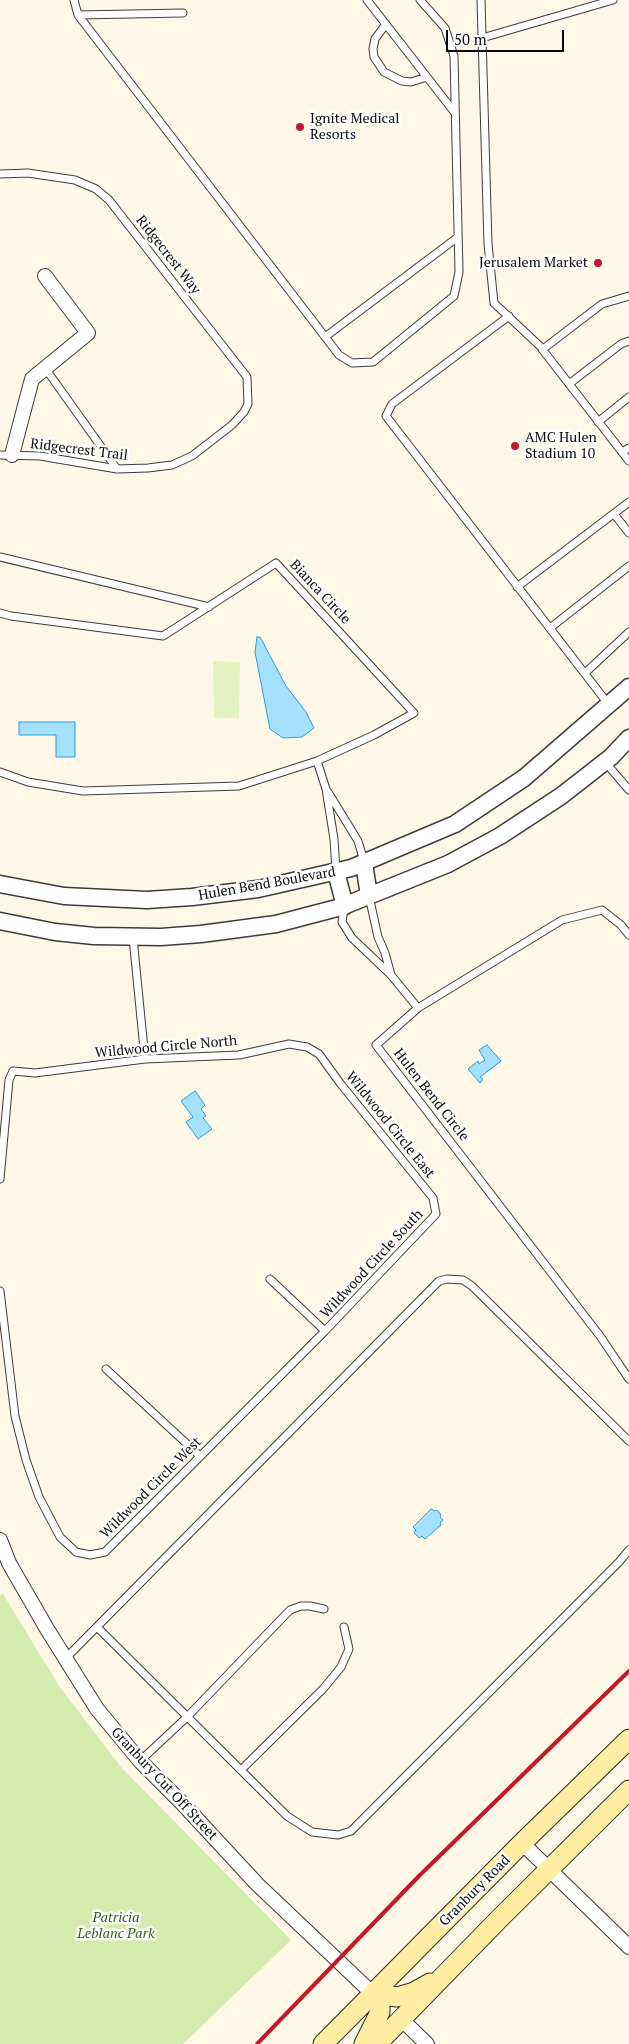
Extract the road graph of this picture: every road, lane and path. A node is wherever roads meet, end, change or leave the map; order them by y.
1 (74, 0) edge
2 (367, 0) edge
3 (420, 0) edge
4 (483, 0) edge
5 (613, 0) edge
6 (183, 13) dead end
7 (78, 15) junction
8 (386, 24) junction
9 (482, 38) junction
10 (427, 77) junction
11 (455, 113) junction
12 (0, 166) edge
13 (3, 174) edge
14 (458, 237) junction
15 (45, 276) dead end
16 (629, 296) edge
17 (509, 316) junction
18 (325, 337) junction
19 (629, 341) edge
20 (542, 349) junction
21 (45, 368) junction
22 (569, 384) junction
23 (629, 397) edge
24 (598, 422) junction
25 (232, 425) joint
26 (629, 448) edge
27 (622, 452) junction
28 (6, 455) edge
29 (629, 461) edge
30 (117, 469) junction
31 (629, 502) edge
32 (614, 514) junction
33 (629, 534) edge
34 (0, 557) edge
35 (629, 566) edge
36 (517, 586) junction
37 (209, 607) junction
38 (0, 613) edge
39 (550, 628) junction
40 (629, 632) edge
41 (586, 673) junction
42 (629, 687) edge
43 (610, 705) junction
44 (629, 738) edge
45 (317, 760) junction
46 (605, 761) junction
47 (0, 772) edge
48 (326, 789) junction
49 (629, 790) edge
50 (364, 863) junction
51 (336, 872) junction
52 (0, 884) edge
53 (369, 896) junction
54 (345, 906) junction
55 (0, 921) edge
56 (629, 935) edge
57 (133, 938) junction
58 (391, 975) junction
59 (418, 1008) junction
60 (319, 1054) joint
61 (145, 1059) junction
62 (0, 1179) edge
63 (436, 1214) joint
64 (270, 1279) dead end
65 (0, 1292) edge
66 (326, 1331) junction
67 (106, 1369) dead end
68 (629, 1379) edge
69 (629, 1441) edge
70 (200, 1456) junction
71 (0, 1540) edge
72 (629, 1550) edge
73 (324, 1610) dead end
74 (97, 1627) junction
75 (344, 1627) dead end
76 (66, 1658) junction
77 (187, 1716) junction
78 (629, 1739) edge
79 (140, 1761) junction
80 (241, 1770) junction
81 (629, 1790) edge
82 (522, 1843) junction
83 (550, 1868) junction
84 (629, 1947) edge
85 (446, 1974) junction
86 (373, 1994) junction
87 (401, 2019) junction
88 (323, 2044) edge
89 (364, 2044) edge
90 (377, 2044) edge
91 (427, 2044) edge

1 - 7 lane
2 - 8 lane
3 - 11 lane
4 - 9 lane
5 - 9 lane
6 - 7 lane
7 - 18 lane
8 - 10 lane
8 - 10 lane
9 - 17 lane
10 - 11 lane
11 - 14 lane
12 - 13 lane, Ridgecrest Way
13 - 25 lane, Ridgecrest Way
14 - 18 lane
14 - 18 lane
15 - 21 street
16 - 20 lane
17 - 20 lane
17 - 36 lane
19 - 22 lane
20 - 22 lane
21 - 28 street
21 - 30 lane
22 - 24 lane
23 - 24 lane
24 - 27 lane
25 - 30 lane, Ridgecrest Trail
26 - 27 lane
27 - 29 lane
28 - 30 lane, Ridgecrest Trail
31 - 32 lane
32 - 33 lane
32 - 36 lane
34 - 37 lane
35 - 39 lane
36 - 39 lane
37 - 38 lane, Bianca Circle
37 - 45 lane, Bianca Circle
39 - 41 lane
40 - 41 lane
41 - 43 lane
42 - 43 street, Hulen Bend Boulevard
43 - 50 street, Hulen Bend Boulevard
44 - 46 street
45 - 47 lane, Bianca Circle
45 - 48 lane
46 - 49 lane
46 - 53 street
48 - 50 lane
48 - 51 lane
50 - 51 street, Hulen Bend Boulevard
50 - 53 street
51 - 52 street, Hulen Bend Boulevard
51 - 54 street
53 - 54 street
53 - 58 lane
54 - 57 street
54 - 58 lane
55 - 57 street
56 - 59 lane, Hulen Bend Circle
57 - 61 lane
58 - 59 lane
59 - 68 lane, Hulen Bend Circle
60 - 61 lane, Wildwood Circle North
60 - 63 lane, Wildwood Circle East
61 - 62 lane, Wildwood Circle North
63 - 66 lane, Wildwood Circle South
64 - 66 lane
65 - 70 lane, Wildwood Circle West
66 - 70 lane, Wildwood Circle West
67 - 70 lane
69 - 74 lane
71 - 76 street, Granbury Cut Off Street
72 - 80 lane
73 - 77 lane
74 - 76 lane
74 - 77 lane
75 - 80 lane
76 - 79 street, Granbury Cut Off Street
77 - 79 lane
77 - 80 lane
78 - 82 main road, Granbury Road
79 - 86 street, Granbury Cut Off Street
81 - 83 main road
82 - 83 street
82 - 86 main road, Granbury Road
83 - 84 street
83 - 85 main road
85 - 86 main road
85 - 87 main road
86 - 88 main road, Granbury Road
86 - 89 main road
87 - 90 main road
87 - 91 street

